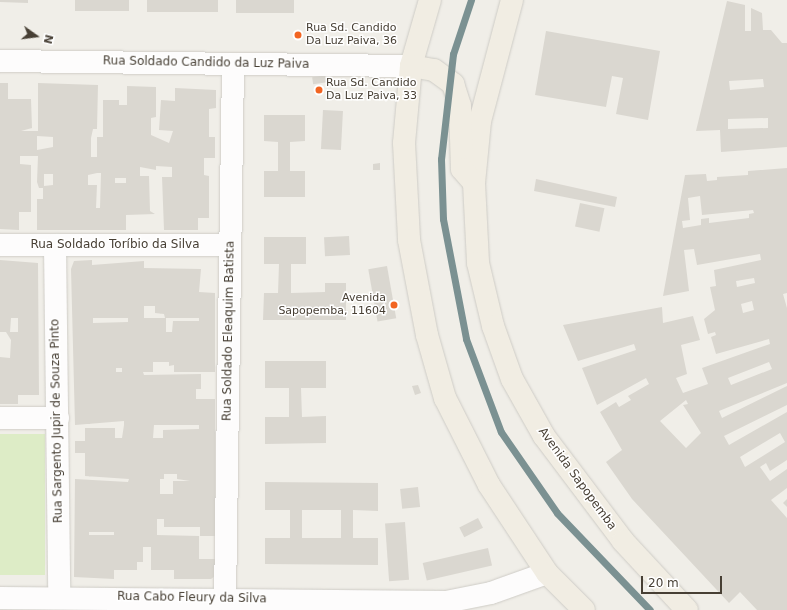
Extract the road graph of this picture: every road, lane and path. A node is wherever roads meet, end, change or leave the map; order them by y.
1 (430, 0) edge
2 (512, 0) edge
3 (0, 61) edge
4 (233, 64) junction
5 (411, 66) junction
6 (474, 183) junction
7 (0, 244) edge
8 (55, 244) junction
9 (230, 246) junction
10 (0, 418) edge
11 (58, 418) junction
12 (546, 573) junction
13 (59, 596) junction
14 (0, 598) edge
15 (225, 599) junction
16 (584, 610) edge
17 (687, 610) edge

1 - 5 main road
2 - 6 main road, Avenida Sapopemba
3 - 4 street, Rua Soldado Candido da Luz Paiva
4 - 5 street, Rua Soldado Candido da Luz Paiva
4 - 9 street, Rua Soldado Eleaquim Batista
5 - 6 main road
5 - 12 main road
6 - 17 main road, Avenida Sapopemba
7 - 8 street, Rua Soldado Toríbio da Silva
8 - 9 street, Rua Soldado Toríbio da Silva
8 - 11 street, Rua Sargento Jupir de Souza Pinto
9 - 15 street, Rua Soldado Eleaquim Batista
10 - 11 street
11 - 13 street, Rua Sargento Jupir de Souza Pinto
12 - 15 street, Rua Cabo Fleury da Silva
12 - 16 main road
13 - 14 street, Rua Cabo Fleury da Silva
13 - 15 street, Rua Cabo Fleury da Silva

